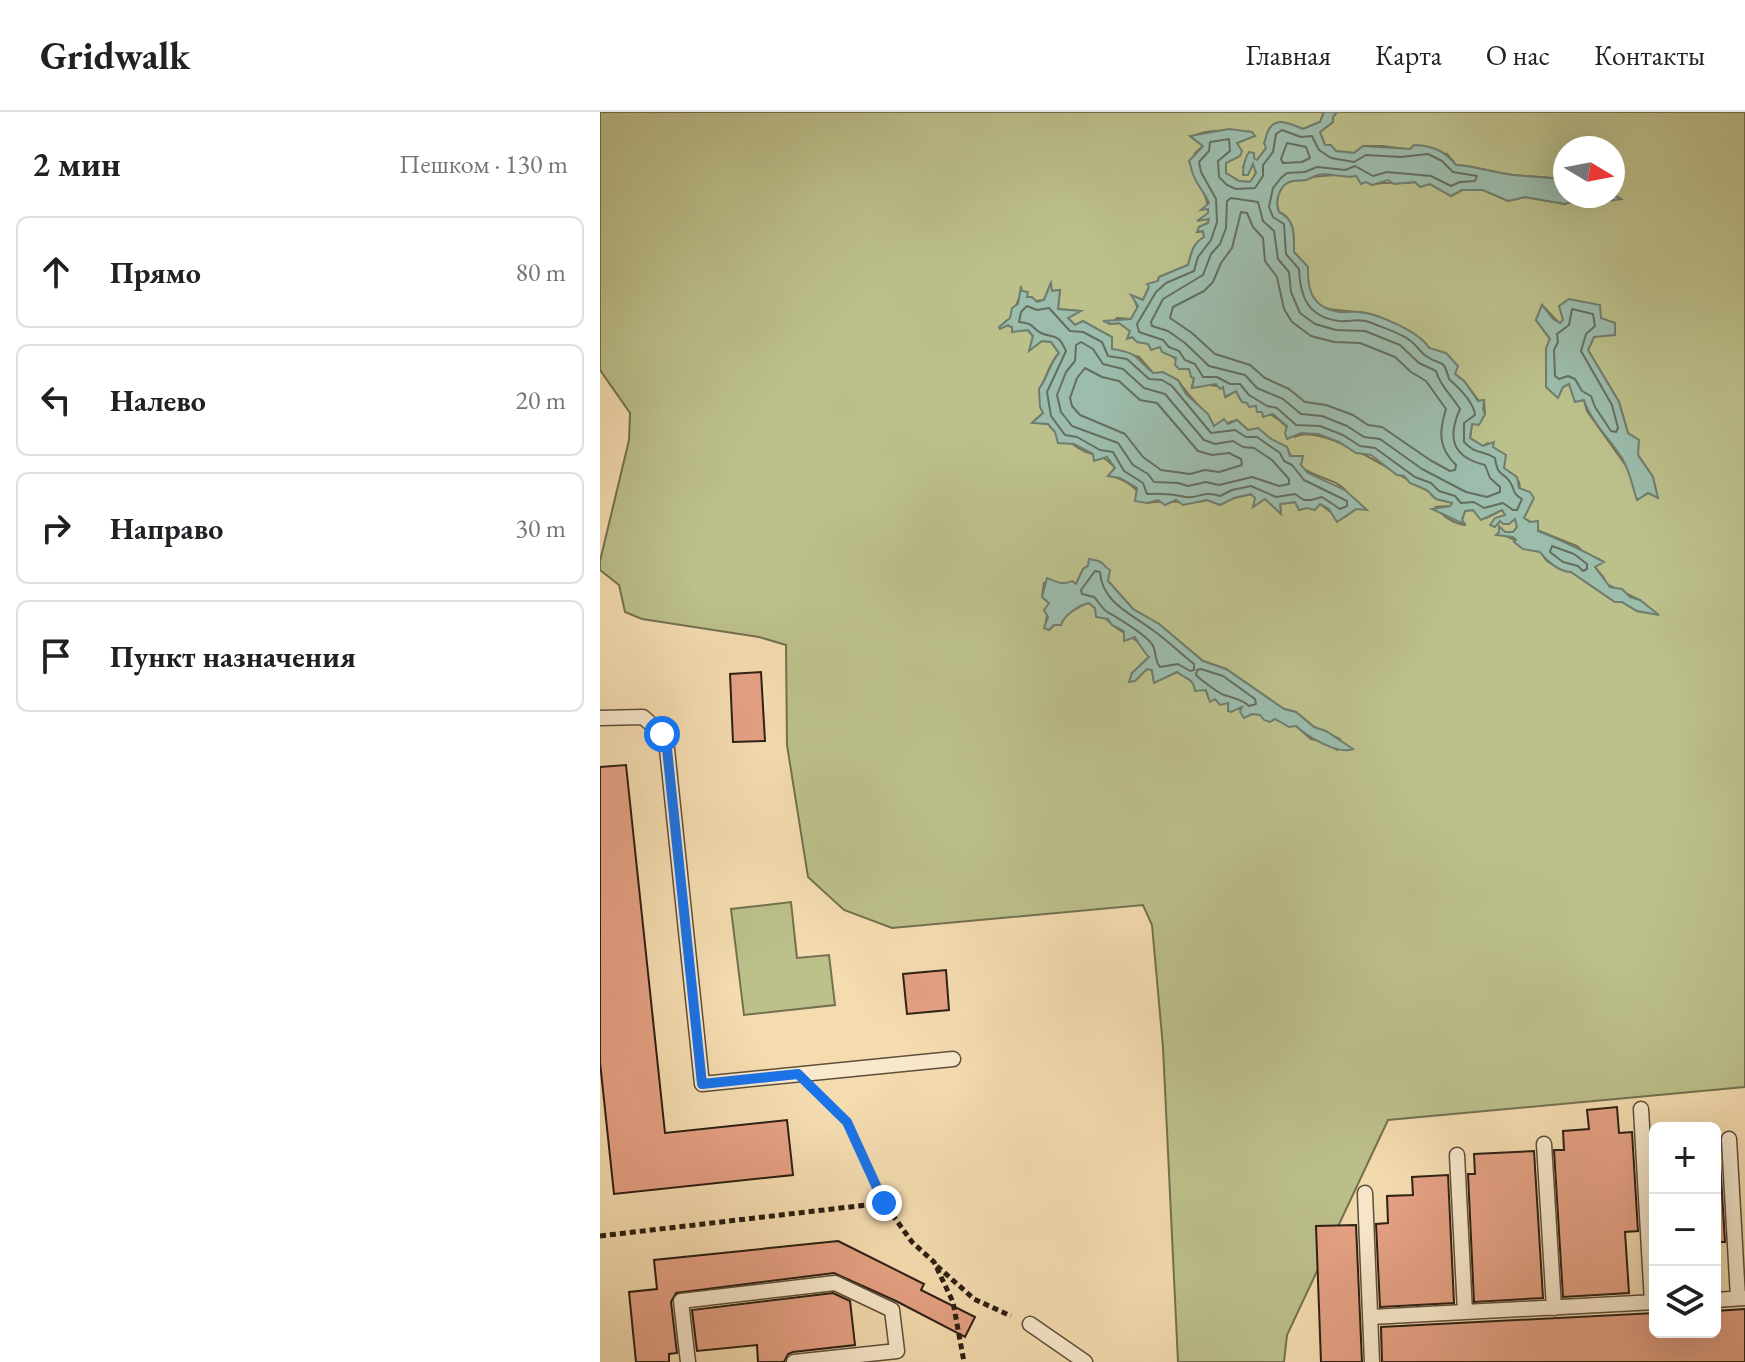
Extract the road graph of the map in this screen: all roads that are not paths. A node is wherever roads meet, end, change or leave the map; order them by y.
1 (600, 718) edge
2 (953, 1059) dead end
3 (1641, 1109) dead end
4 (1729, 1139) dead end
5 (1544, 1144) dead end
6 (1457, 1155) dead end
7 (1365, 1193) dead end
8 (1651, 1266) edge
9 (1742, 1298) edge
10 (1721, 1300) edge
11 (1649, 1302) edge
12 (1554, 1308) junction
13 (1465, 1312) junction
14 (1371, 1317) junction
15 (1030, 1324) road end
16 (688, 1362) edge
17 (794, 1362) edge
18 (1085, 1362) edge
19 (1372, 1362) edge

1 - 2 lane
3 - 8 lane
4 - 9 lane
5 - 12 lane
6 - 13 lane
7 - 14 lane
9 - 10 lane
11 - 12 lane
12 - 13 lane
13 - 14 lane
14 - 19 lane
15 - 18 lane
16 - 17 lane

